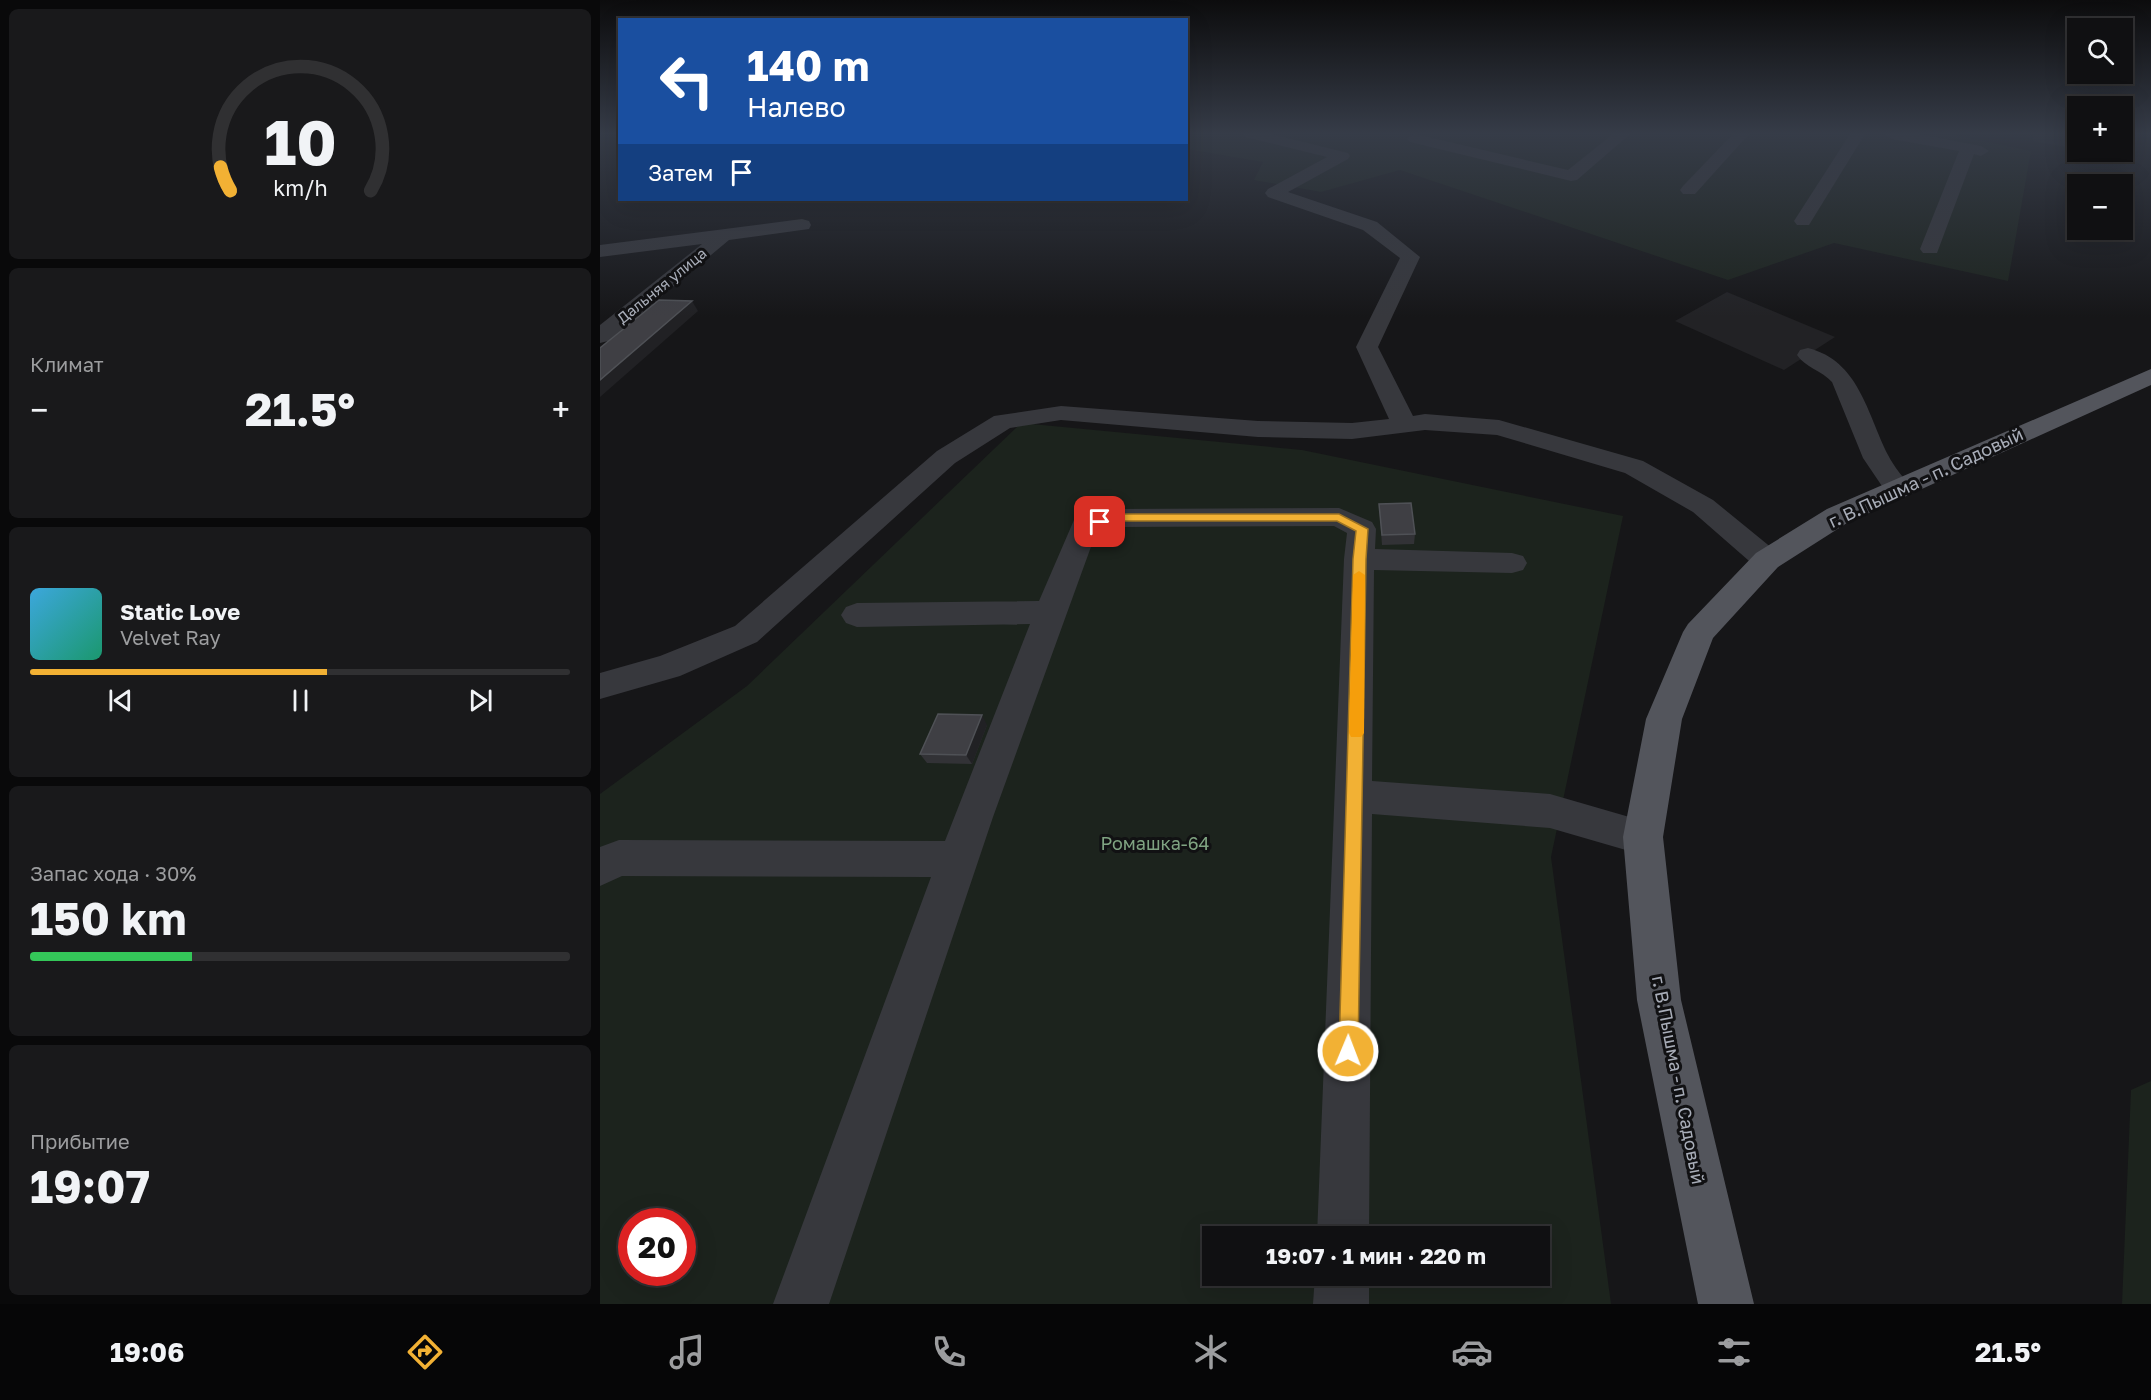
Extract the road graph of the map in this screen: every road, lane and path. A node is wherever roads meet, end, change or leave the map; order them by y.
1 (1279, 195) edge
2 (1820, 195) edge
3 (1954, 195) edge
4 (1803, 221) dead end
5 (802, 225) dead end
6 (724, 235) junction
7 (1930, 249) dead end
8 (600, 251) edge
9 (600, 336) edge
10 (1808, 355) dead end
11 (2151, 376) edge
12 (1404, 424) junction
13 (1899, 489) junction
14 (1359, 559) junction
15 (1767, 560) junction
16 (1512, 563) dead end
17 (1050, 612) junction
18 (857, 615) dead end
19 (600, 686) edge
20 (1355, 796) junction
21 (1643, 837) junction
22 (958, 859) junction
23 (600, 867) edge
24 (1343, 1226) edge
25 (1342, 1286) edge
26 (801, 1304) edge
27 (1341, 1304) edge
28 (1726, 1304) edge

1 - 12 street
2 - 4 street
3 - 7 street
5 - 6 street
6 - 8 street
6 - 9 street, Дальняя улица
10 - 13 street
11 - 13 main road, г. В.Пышма - п. Садовый
12 - 15 street
12 - 19 street
13 - 15 main road, г. В.Пышма - п. Садовый
14 - 16 street
14 - 17 street
14 - 20 street
15 - 21 main road, г. В.Пышма - п. Садовый
17 - 18 street
17 - 22 street
20 - 21 street
20 - 24 street
21 - 28 main road, г. В.Пышма - п. Садовый
22 - 23 street
22 - 26 street
25 - 27 street

